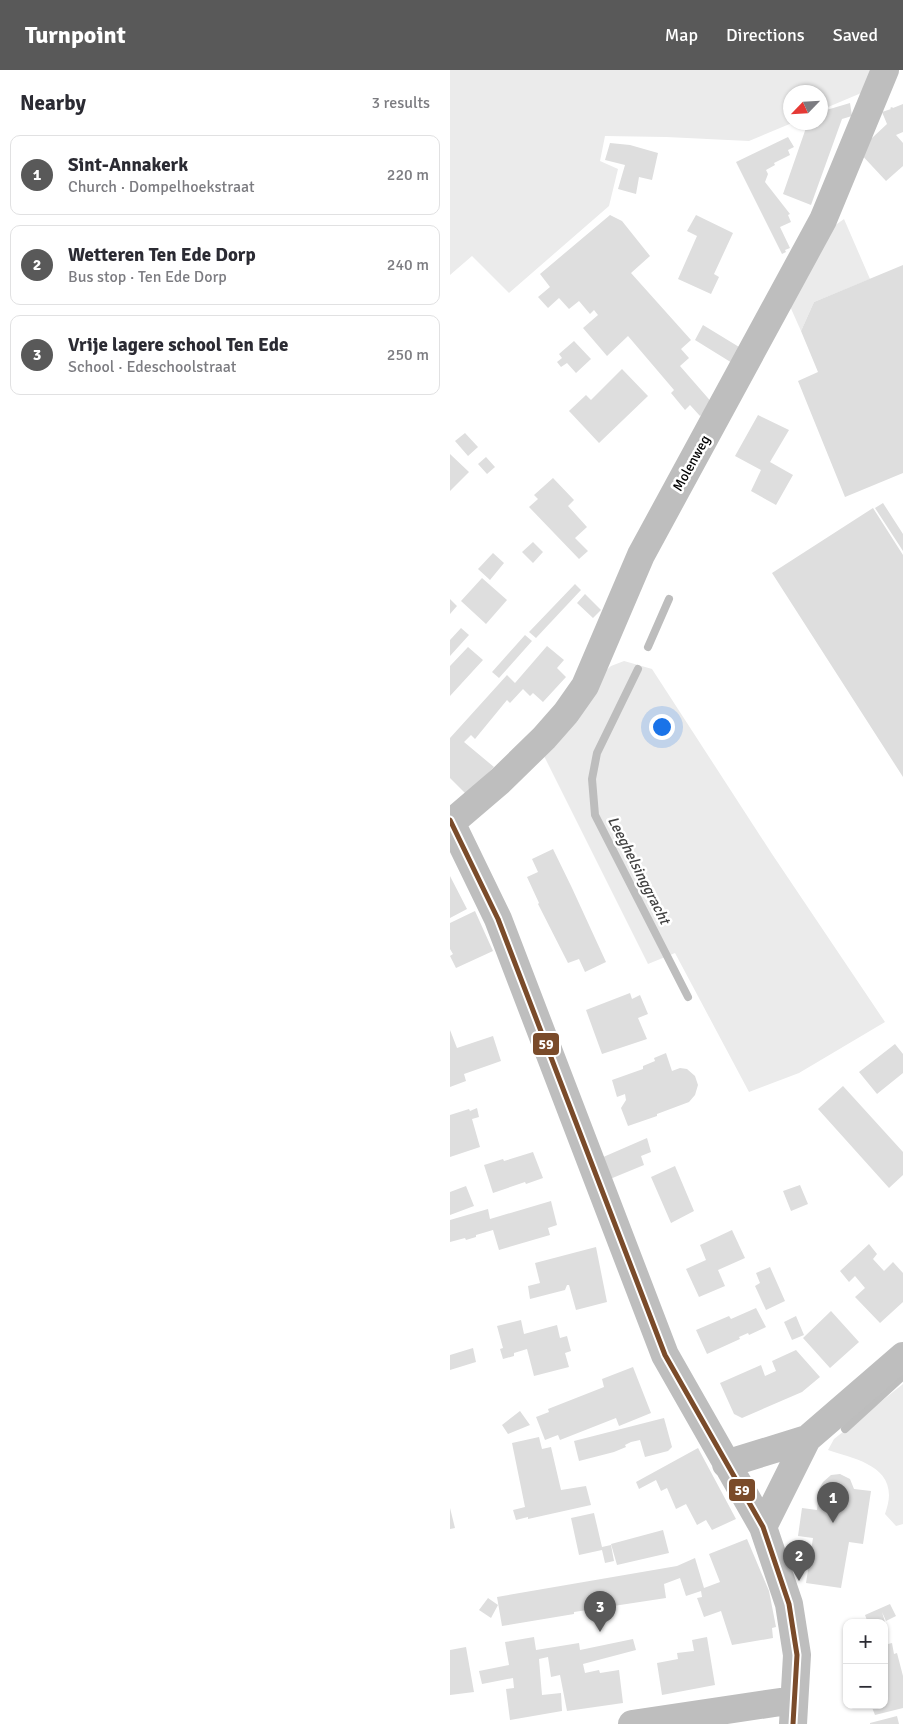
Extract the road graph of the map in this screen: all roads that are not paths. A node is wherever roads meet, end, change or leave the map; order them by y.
1 (884, 70) edge
2 (451, 821) edge
3 (903, 1356) edge
4 (807, 1440) junction
5 (726, 1464) junction
6 (763, 1527) junction
7 (793, 1712) edge
8 (632, 1724) edge

1 - 2 street, Molenweg
2 - 5 street
3 - 4 street
4 - 5 street
4 - 6 street
5 - 6 street
6 - 7 street
7 - 8 street

